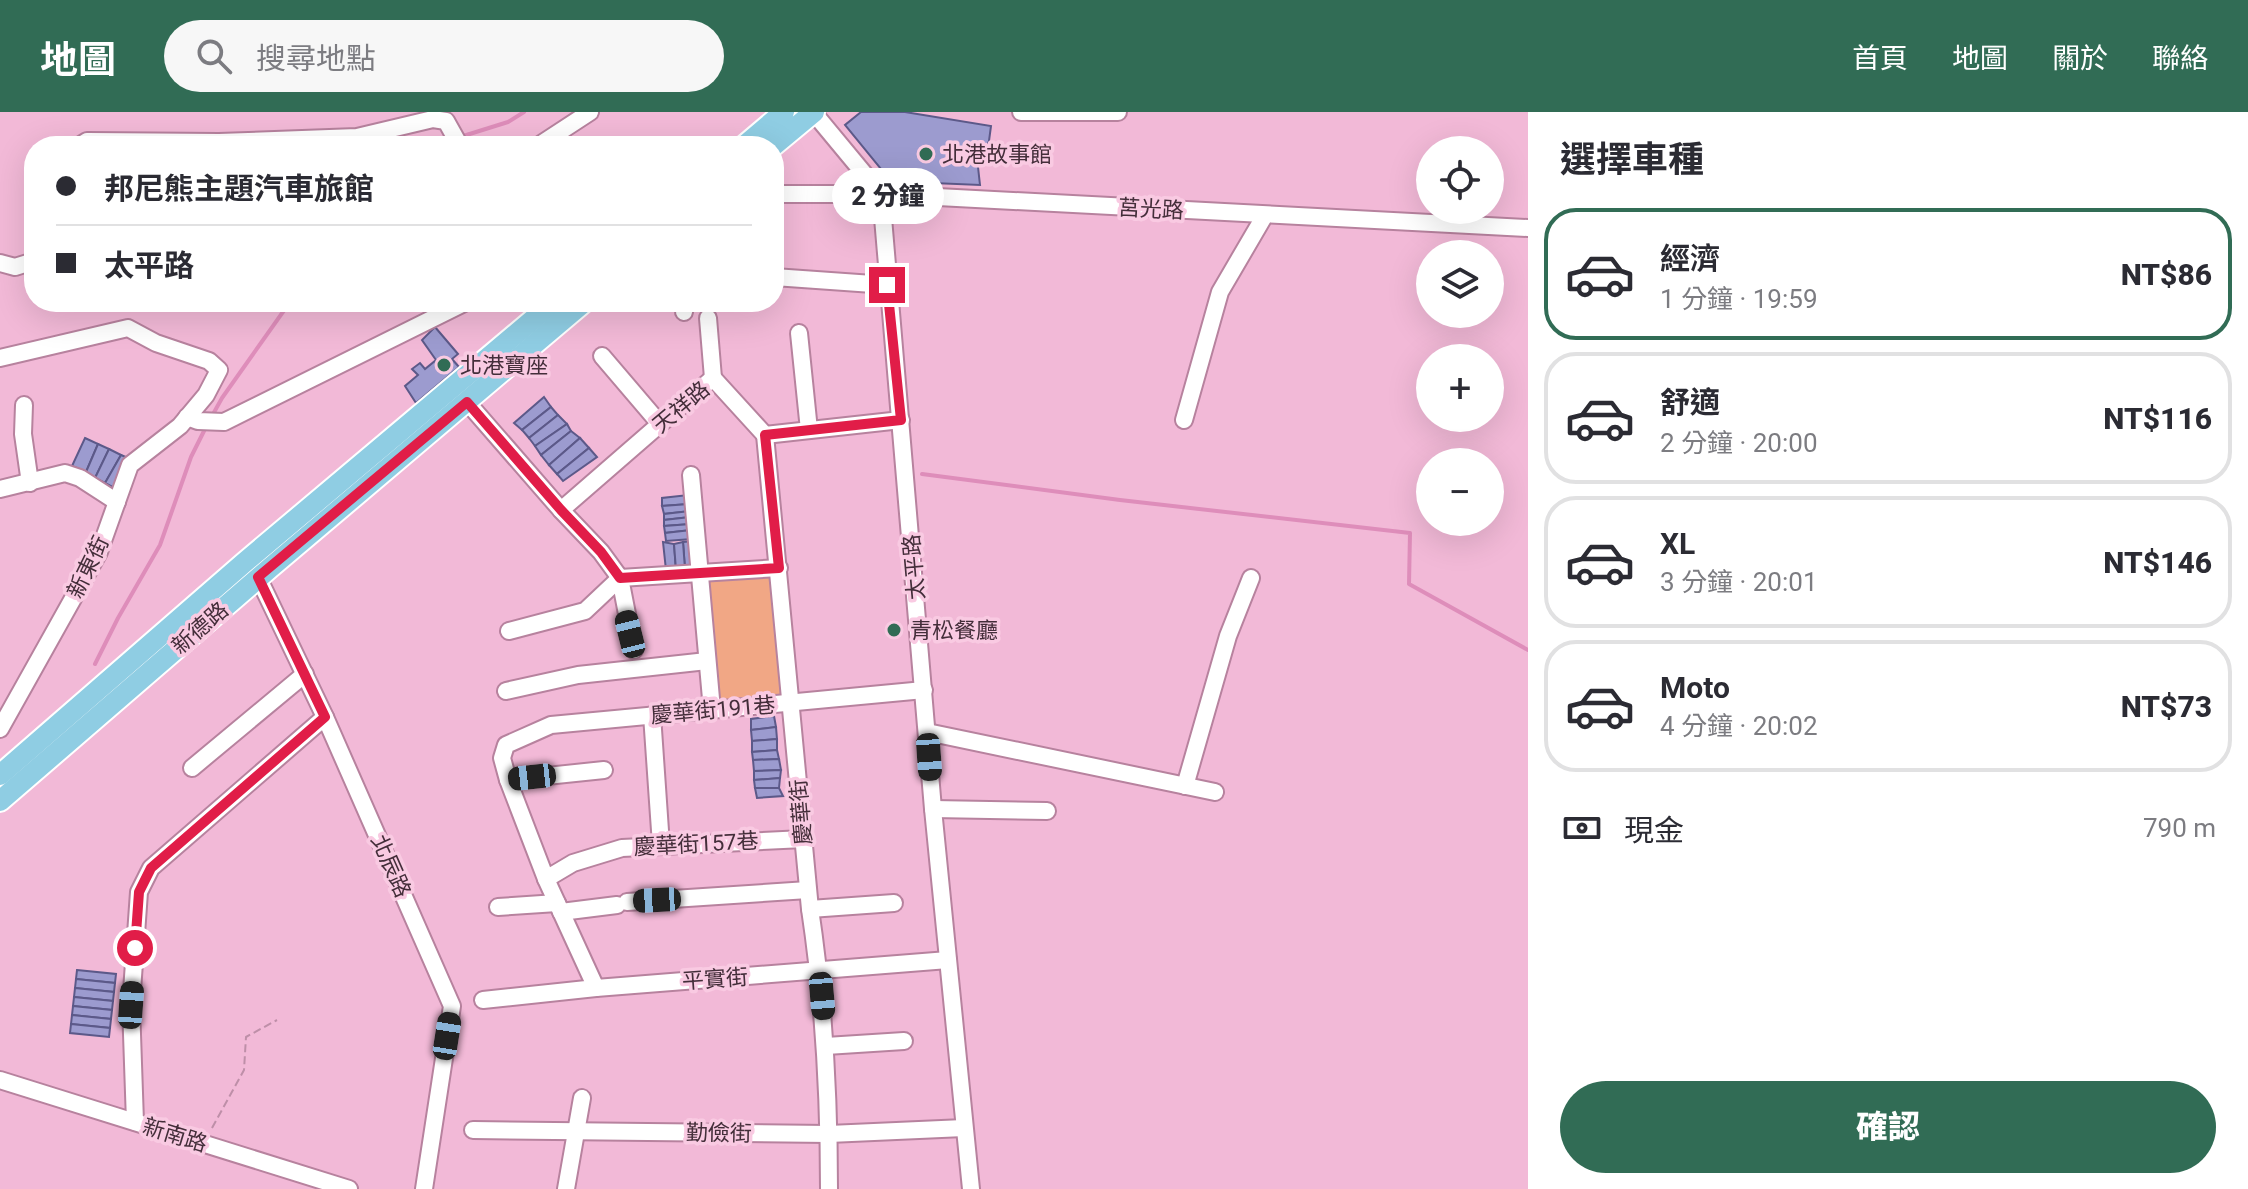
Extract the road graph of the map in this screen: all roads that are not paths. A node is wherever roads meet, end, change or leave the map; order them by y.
1 (590, 112) edge
2 (784, 112) edge
3 (813, 112) edge
4 (1021, 112) edge
5 (1118, 112) edge
6 (361, 136) edge
7 (454, 136) edge
8 (553, 136) edge
9 (756, 136) edge
10 (784, 137) edge
11 (784, 194) edge
12 (881, 194) junction
13 (1265, 215) junction
14 (1528, 228) edge
15 (0, 263) edge
16 (24, 264) edge
17 (784, 278) edge
18 (887, 285) junction
19 (446, 312) edge
20 (543, 312) edge
21 (572, 312) edge
22 (708, 318) dead end
23 (799, 333) dead end
24 (602, 356) dead end
25 (0, 358) edge
26 (713, 378) junction
27 (467, 402) junction
28 (24, 405) dead end
29 (187, 417) junction
30 (901, 420) junction
31 (1184, 420) dead end
32 (660, 424) junction
33 (809, 430) junction
34 (765, 435) junction
35 (691, 475) dead end
36 (30, 483) junction
37 (0, 489) edge
38 (117, 502) junction
39 (561, 510) junction
40 (779, 568) junction
41 (252, 570) junction
42 (698, 575) junction
43 (620, 578) junction
44 (1251, 578) dead end
45 (509, 631) dead end
46 (634, 650) dead end
47 (707, 661) junction
48 (305, 674) junction
49 (924, 690) junction
50 (506, 691) dead end
51 (792, 703) junction
52 (712, 710) junction
53 (652, 715) junction
54 (325, 717) junction
55 (0, 729) edge
56 (927, 732) junction
57 (192, 768) dead end
58 (604, 770) dead end
59 (0, 775) edge
60 (508, 780) junction
61 (1185, 786) junction
62 (1215, 792) dead end
63 (0, 801) edge
64 (933, 809) junction
65 (1047, 811) dead end
66 (804, 839) junction
67 (661, 845) junction
68 (546, 879) junction
69 (808, 890) junction
70 (894, 903) dead end
71 (498, 907) dead end
72 (559, 908) junction
73 (810, 909) junction
74 (948, 960) junction
75 (820, 971) junction
76 (596, 988) junction
77 (483, 1000) dead end
78 (904, 1041) dead end
79 (826, 1046) junction
80 (0, 1080) edge
81 (582, 1098) dead end
82 (135, 1122) junction
83 (964, 1128) junction
84 (473, 1130) dead end
85 (576, 1131) junction
86 (829, 1134) junction
87 (349, 1189) edge
88 (424, 1189) edge
89 (566, 1189) edge
90 (829, 1189) edge
91 (971, 1189) edge

1 - 8 street
2 - 9 main road
3 - 10 main road
3 - 12 street
4 - 5 street
6 - 7 street
11 - 12 street, 莒光路
12 - 13 street, 莒光路
12 - 18 street, 太平路
13 - 14 street, 莒光路
13 - 31 street
15 - 16 street
17 - 18 street
18 - 30 street, 太平路
19 - 29 street
20 - 41 main road, 新德路
21 - 27 main road, 新德路
22 - 26 street
23 - 33 street
24 - 32 street
25 - 29 street, 新東街
26 - 32 street, 天祥路
26 - 34 street, 天祥路
27 - 39 street
27 - 41 main road, 新德路
28 - 36 street
29 - 38 street, 新東街
30 - 33 street
30 - 49 street, 太平路
32 - 39 street, 天祥路
33 - 34 street
34 - 40 street, 慶華街
35 - 42 street
36 - 37 street
36 - 38 street
38 - 55 street, 新東街
39 - 43 street
40 - 42 street
40 - 51 street, 慶華街
41 - 48 street, 北辰路
41 - 59 main road, 新德路
41 - 63 main road, 新德路
42 - 43 street
42 - 47 street
43 - 45 street
43 - 46 street
44 - 61 street
47 - 50 street
47 - 52 street
48 - 54 street, 北辰路
48 - 57 street
49 - 51 street, 慶華街191巷
49 - 56 street, 太平路
51 - 52 street, 慶華街191巷
51 - 66 street, 慶華街
52 - 53 street, 慶華街191巷
53 - 60 street, 慶華街191巷
53 - 67 street
54 - 82 street
54 - 88 street, 北辰路
56 - 61 street
56 - 64 street, 太平路
58 - 60 street
60 - 68 street
61 - 62 street
64 - 65 street
64 - 74 street, 太平路
66 - 67 street, 慶華街157巷
66 - 69 street, 慶華街
67 - 68 street, 慶華街157巷
68 - 72 street
69 - 72 street
69 - 73 street, 慶華街
70 - 73 street
71 - 72 street
72 - 76 street
73 - 75 street, 慶華街
74 - 75 street, 平實街
74 - 83 street, 太平路
75 - 76 street, 平實街
75 - 79 street, 慶華街
76 - 77 street, 平實街
78 - 79 street
79 - 86 street, 慶華街
80 - 82 street, 新南路
81 - 85 street
82 - 87 street, 新南路
83 - 86 street, 勤儉街
83 - 91 street, 太平路
84 - 85 street, 勤儉街
85 - 86 street, 勤儉街
85 - 89 street
86 - 90 street, 慶華街

